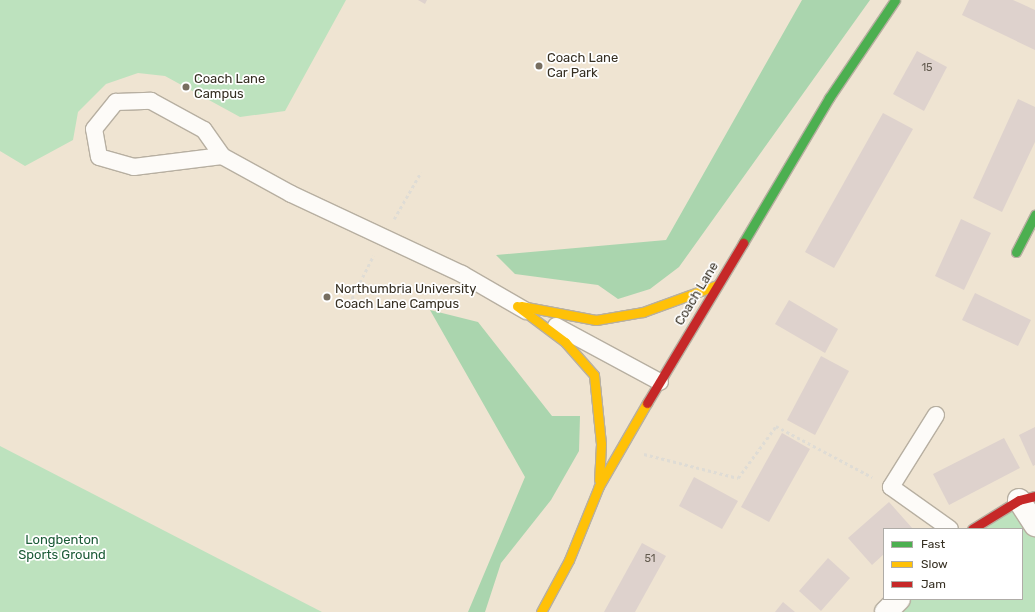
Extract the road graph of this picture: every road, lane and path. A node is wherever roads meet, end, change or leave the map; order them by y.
1 (895, 0) edge
2 (222, 156) junction
3 (421, 172) dead end
4 (1035, 215) edge
5 (383, 237) junction
6 (1016, 252) dead end
7 (717, 285) junction
8 (349, 304) dead end
9 (517, 306) junction
10 (660, 382) junction
11 (936, 415) dead end
12 (621, 447) junction
13 (599, 486) junction
14 (891, 487) junction
15 (1027, 498) edge
16 (1035, 526) edge
17 (949, 528) edge
18 (974, 528) edge
19 (897, 600) edge
20 (541, 612) edge
21 (886, 612) edge

1 - 7 street, Coach Lane
2 - 2 lane
2 - 5 lane
3 - 5 path
4 - 6 street
5 - 8 path
5 - 9 lane
7 - 9 street
7 - 10 street, Coach Lane
9 - 10 lane
9 - 13 street
10 - 12 street, Coach Lane
11 - 14 lane
12 - 13 street, Coach Lane
12 - 14 path
13 - 20 street, Coach Lane
14 - 17 lane
15 - 16 street
15 - 18 street
19 - 21 street

